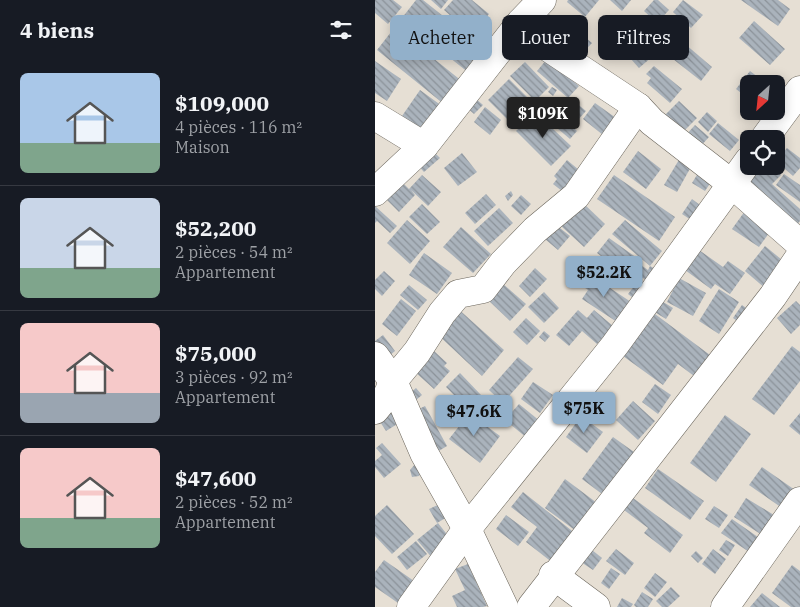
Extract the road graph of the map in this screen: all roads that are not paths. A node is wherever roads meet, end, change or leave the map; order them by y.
1 (542, 0) edge
2 (528, 15) edge
3 (502, 46) edge
4 (567, 60) edge
5 (800, 90) edge
6 (638, 107) junction
7 (375, 116) edge
8 (771, 130) edge
9 (424, 146) junction
10 (740, 173) edge
11 (732, 184) junction
12 (375, 192) edge
13 (800, 244) edge
14 (800, 256) edge
15 (375, 356) edge
16 (393, 381) junction
17 (375, 410) edge
18 (800, 501) edge
19 (467, 529) junction
20 (553, 576) junction
21 (411, 607) edge
22 (504, 607) edge
23 (531, 607) edge
24 (596, 607) edge
25 (725, 607) edge

1 - 2 street
3 - 9 street
4 - 6 street
5 - 8 street
6 - 11 street
6 - 16 street
7 - 9 street
9 - 12 street
10 - 11 street
11 - 13 street
11 - 19 street
14 - 20 street
15 - 16 street
16 - 17 street
16 - 19 street
18 - 25 street
19 - 21 street
19 - 22 street
20 - 23 street
20 - 24 street

